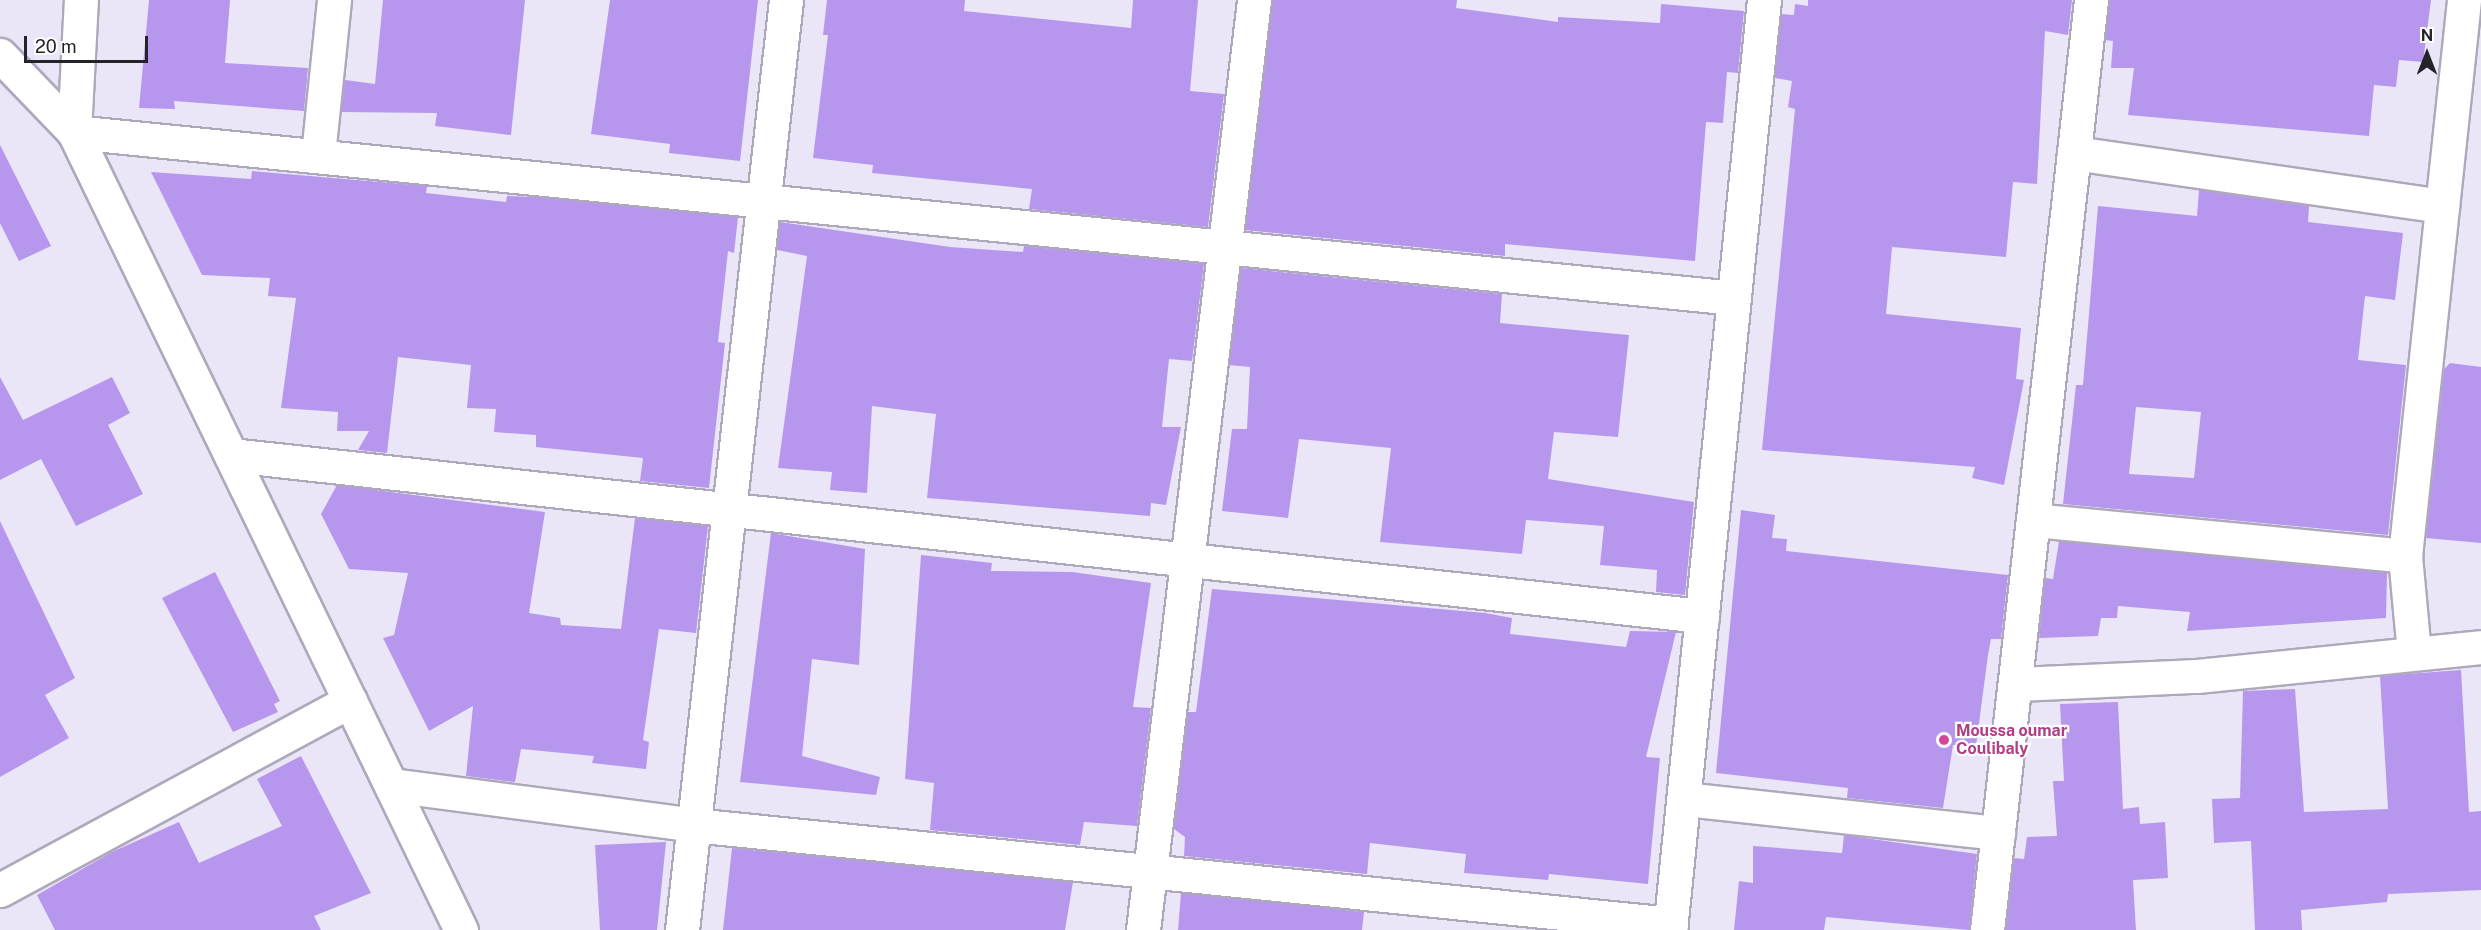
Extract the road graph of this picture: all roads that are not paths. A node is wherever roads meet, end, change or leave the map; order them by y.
1 (81, 0) edge
2 (334, 0) edge
3 (786, 0) edge
4 (1254, 0) edge
5 (1764, 0) edge
6 (2091, 0) edge
7 (2464, 0) edge
8 (0, 55) edge
9 (74, 132) junction
10 (2074, 153) junction
11 (318, 155) junction
12 (763, 199) junction
13 (2442, 206) junction
14 (1224, 249) junction
15 (1734, 298) junction
16 (231, 455) junction
17 (729, 510) junction
18 (2033, 520) junction
19 (2405, 556) junction
20 (1187, 559) junction
21 (1702, 616) junction
22 (2481, 647) edge
23 (2414, 653) junction
24 (2018, 684) junction
25 (350, 701) junction
26 (391, 785) junction
27 (1683, 799) junction
28 (693, 825) junction
29 (1998, 833) junction
30 (1150, 871) junction
31 (1, 888) edge
32 (1670, 927) edge
33 (461, 930) edge
34 (682, 930) edge
35 (1143, 930) edge
36 (1987, 930) edge

1 - 9 street
2 - 11 street
3 - 12 street
4 - 14 street
5 - 15 street
6 - 10 street
7 - 13 street
8 - 9 street
9 - 11 street
9 - 16 street
10 - 13 street
10 - 18 street
11 - 12 street
12 - 14 street
12 - 17 street
13 - 19 street
14 - 15 street
14 - 20 street
15 - 21 street
16 - 17 street
16 - 25 street
17 - 20 street
17 - 28 street
18 - 19 street
18 - 24 street
19 - 23 street
20 - 21 street
20 - 30 street
21 - 27 street
22 - 23 street
23 - 24 street
24 - 29 street
25 - 26 street
25 - 31 street
26 - 28 street
26 - 33 street
27 - 29 street
27 - 32 street
28 - 30 street
28 - 34 street
29 - 36 street
30 - 32 street
30 - 35 street

